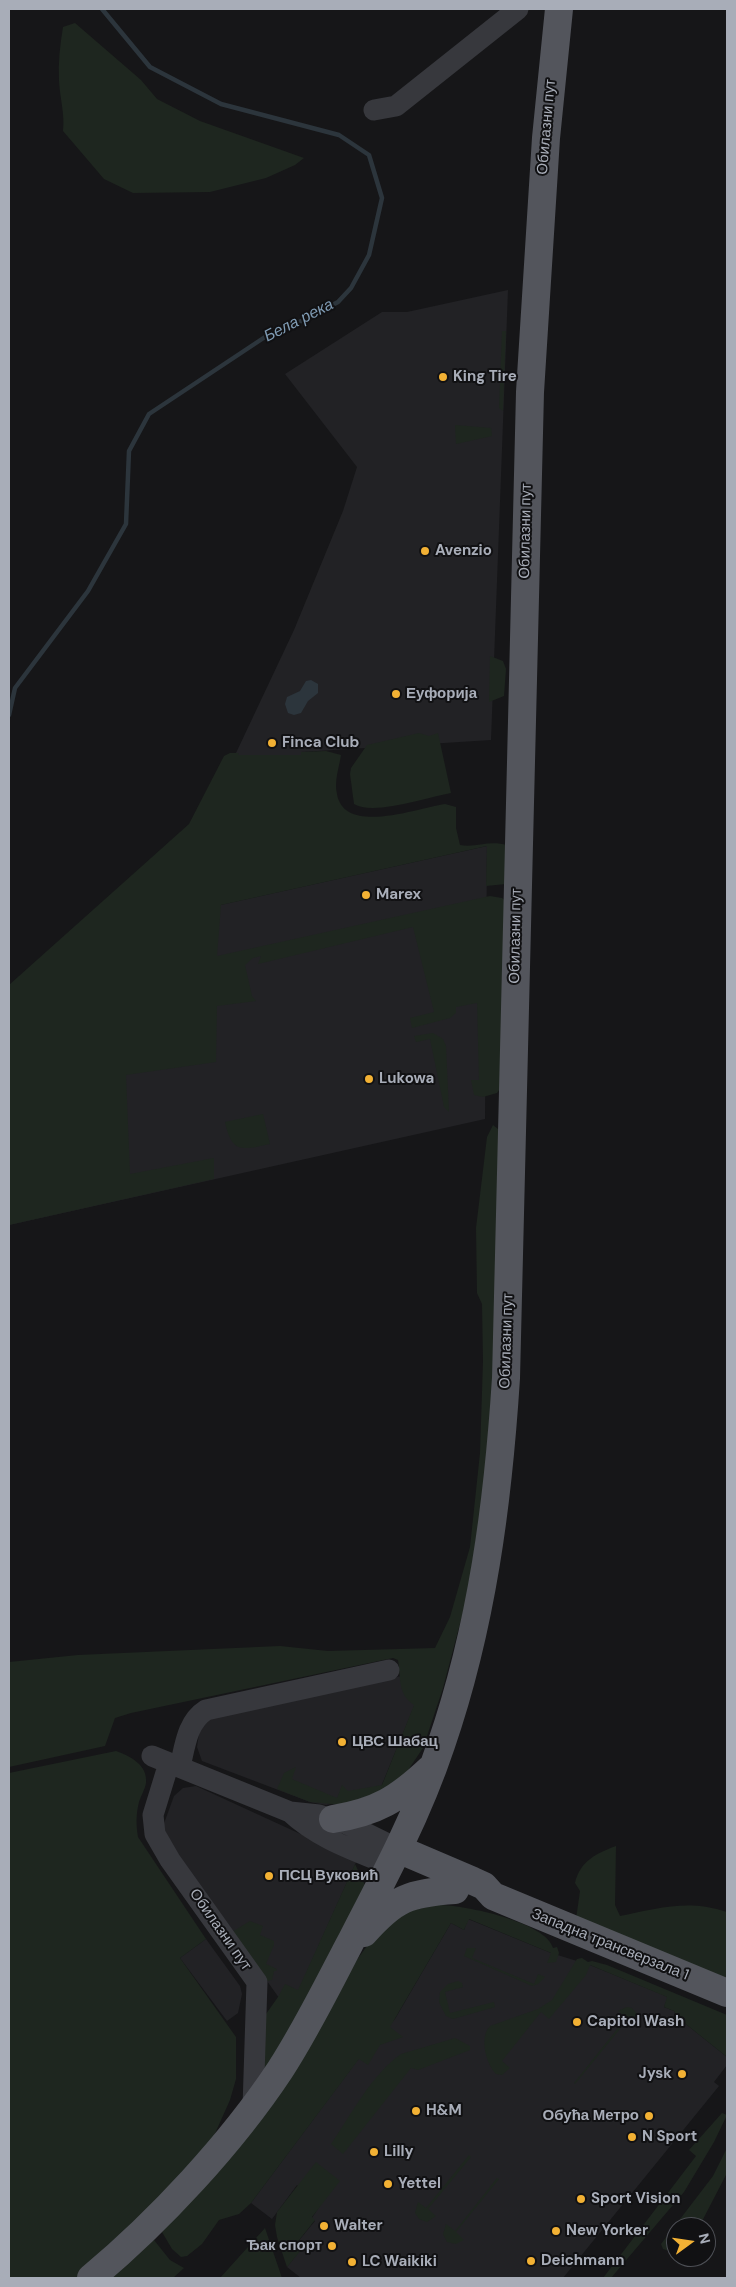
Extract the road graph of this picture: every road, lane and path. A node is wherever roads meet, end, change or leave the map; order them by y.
1 (518, 9) edge
2 (559, 9) edge
3 (374, 110) dead end
4 (389, 1670) dead end
5 (167, 1762) junction
6 (433, 1766) junction
7 (290, 1812) junction
8 (333, 1819) junction
9 (394, 1857) junction
10 (455, 1890) junction
11 (493, 1896) junction
12 (342, 1959) junction
13 (727, 1993) edge
14 (253, 2107) junction
15 (91, 2278) edge

1 - 3 street
2 - 6 main road, Обилазни пут
4 - 5 street, Обилазни пут
5 - 7 street
5 - 14 street, Обилазни пут
6 - 8 main road
6 - 9 main road, Обилазни пут
7 - 8 street
7 - 9 street
8 - 9 street
9 - 10 main road, Западна трансверзала 1
9 - 11 main road, Западна трансверзала 1
9 - 12 main road, Обилазни пут
10 - 11 main road, Западна трансверзала 1
10 - 12 main road
11 - 13 main road, Западна трансверзала 1
12 - 14 main road, Обилазни пут
14 - 15 main road, Обилазни пут

